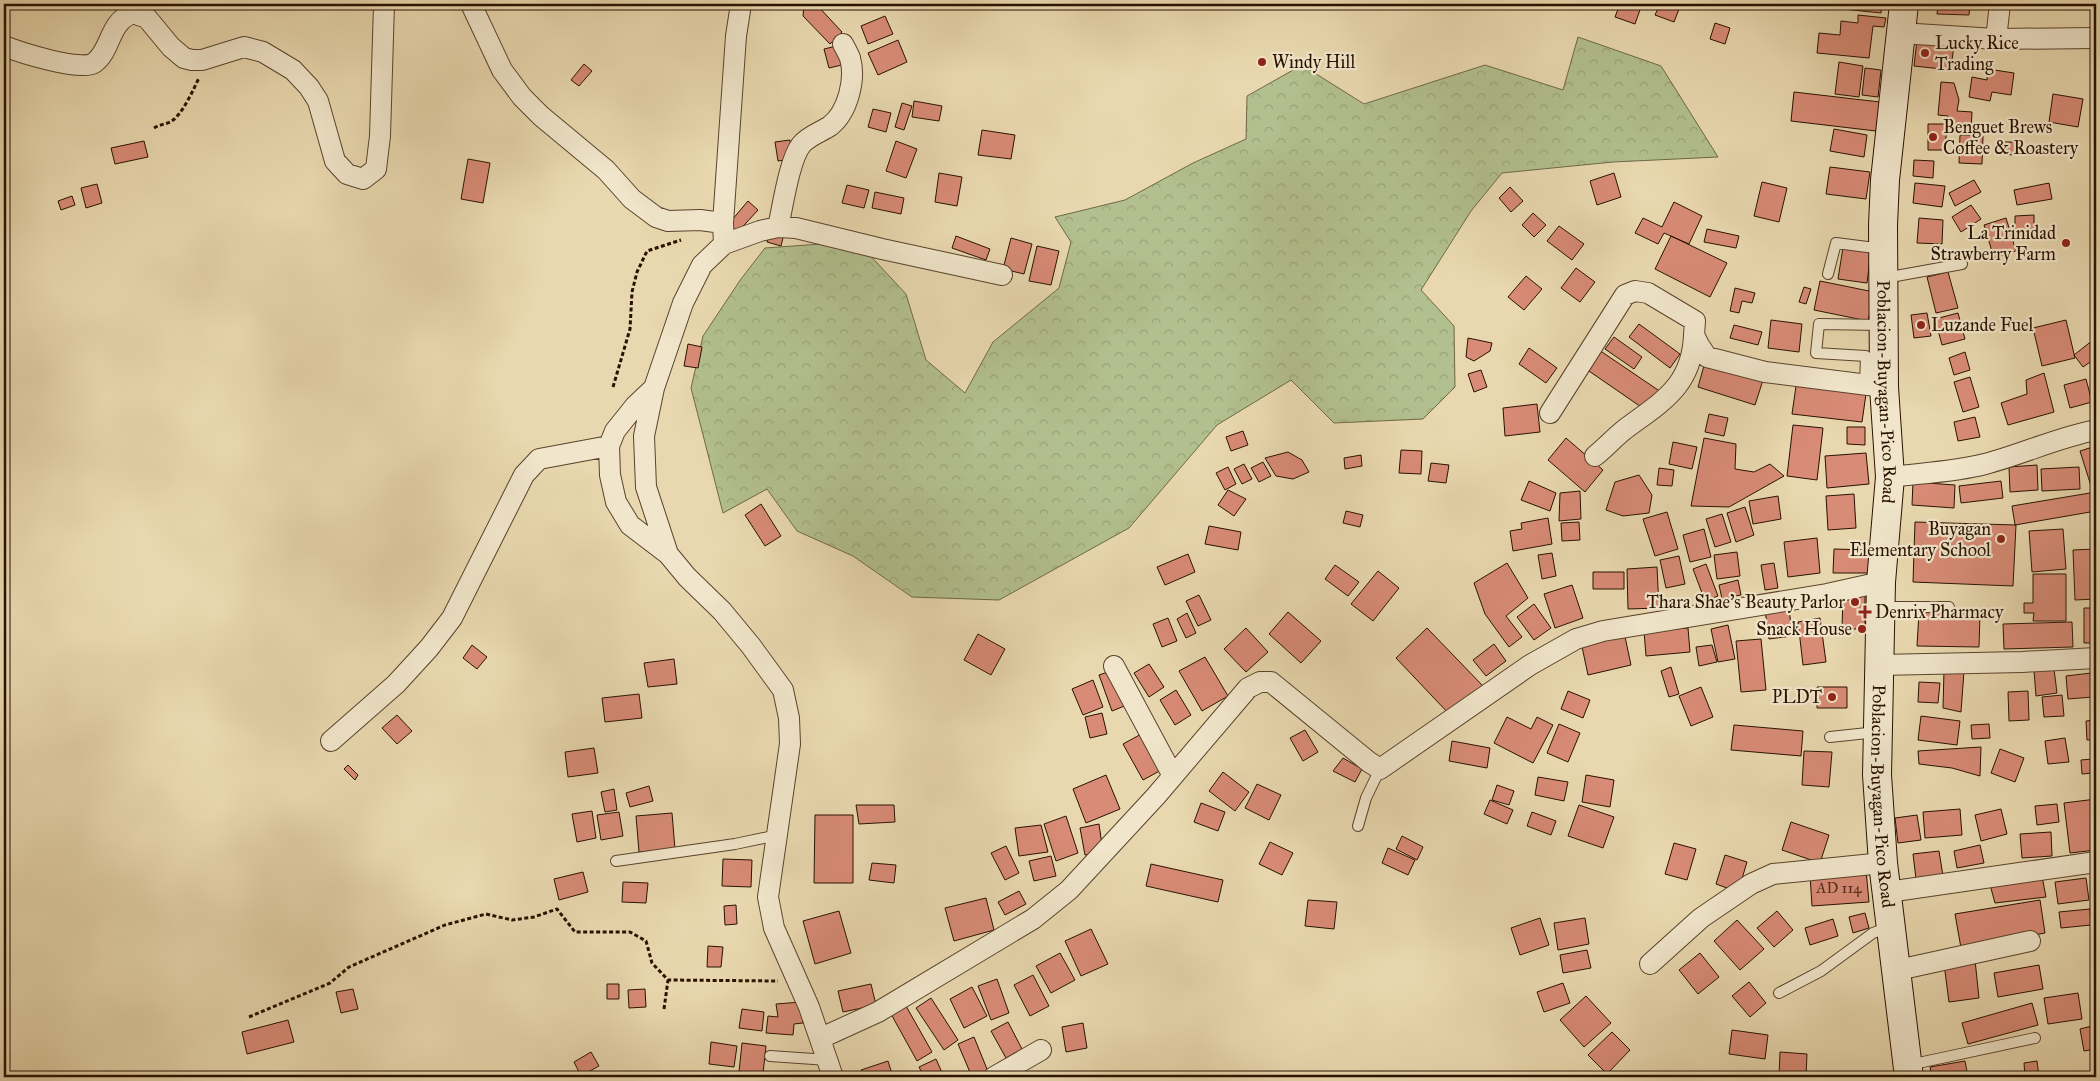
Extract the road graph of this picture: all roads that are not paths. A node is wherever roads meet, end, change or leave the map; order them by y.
1 (384, 4) edge
2 (471, 4) edge
3 (741, 4) edge
4 (1904, 4) edge
5 (2000, 4) edge
6 (1900, 33) junction
7 (2096, 38) edge
8 (1996, 39) junction
9 (843, 44) dead end
10 (4, 46) edge
11 (723, 223) junction
12 (778, 227) junction
13 (724, 244) junction
14 (1884, 249) junction
15 (1962, 264) dead end
16 (1828, 274) dead end
17 (1002, 275) dead end
18 (1884, 278) junction
19 (1884, 325) junction
20 (1694, 335) junction
21 (1875, 356) junction
22 (1874, 386) junction
23 (654, 388) junction
24 (1550, 413) dead end
25 (2096, 430) edge
26 (609, 446) junction
27 (1595, 456) dead end
28 (1890, 477) junction
29 (668, 554) junction
30 (1881, 595) junction
31 (1950, 606) dead end
32 (2096, 658) edge
33 (1879, 665) junction
34 (1114, 666) dead end
35 (1878, 732) junction
36 (1830, 737) dead end
37 (331, 740) dead end
38 (1380, 769) junction
39 (1173, 776) junction
40 (1358, 826) dead end
41 (778, 835) junction
42 (616, 861) dead end
43 (2096, 862) edge
44 (1883, 863) junction
45 (1888, 892) junction
46 (1891, 927) junction
47 (2030, 941) dead end
48 (1650, 964) dead end
49 (1898, 970) junction
50 (1779, 993) dead end
51 (820, 1038) junction
52 (2035, 1038) dead end
53 (1041, 1050) dead end
54 (770, 1056) dead end
55 (830, 1069) edge
56 (1909, 1071) edge
57 (994, 1077) edge

1 - 10 street
2 - 11 street
3 - 11 street
4 - 6 main road, Poblacion-Buyagan-Pico Road
5 - 8 street
6 - 8 street
6 - 14 main road, Poblacion-Buyagan-Pico Road
7 - 8 street
9 - 12 street
11 - 13 street
12 - 13 street
12 - 17 street
13 - 23 street
14 - 16 lane
14 - 18 main road, Poblacion-Buyagan-Pico Road
15 - 18 lane
18 - 19 main road, Poblacion-Buyagan-Pico Road
19 - 21 main road, Poblacion-Buyagan-Pico Road
19 - 21 lane
20 - 22 street
20 - 24 street
20 - 27 street
21 - 22 main road, Poblacion-Buyagan-Pico Road
22 - 28 main road, Poblacion-Buyagan-Pico Road
23 - 26 street
23 - 29 street
25 - 28 street
26 - 29 street
26 - 37 street
28 - 30 main road, Poblacion-Buyagan-Pico Road
29 - 41 street
30 - 31 lane
30 - 33 main road, Poblacion-Buyagan-Pico Road
30 - 38 street
32 - 33 street
33 - 35 main road, Poblacion-Buyagan-Pico Road
34 - 39 street
35 - 36 lane
35 - 44 main road, Poblacion-Buyagan-Pico Road
38 - 39 street
38 - 40 lane
39 - 51 street
41 - 42 lane
41 - 51 street
43 - 45 street
44 - 45 main road, Poblacion-Buyagan-Pico Road
44 - 48 street
45 - 46 main road, Poblacion-Buyagan-Pico Road
46 - 49 main road, Poblacion-Buyagan-Pico Road
46 - 50 lane
47 - 49 street
49 - 56 main road, Poblacion-Buyagan-Pico Road
51 - 55 street
52 - 56 lane
53 - 57 street
54 - 55 lane

